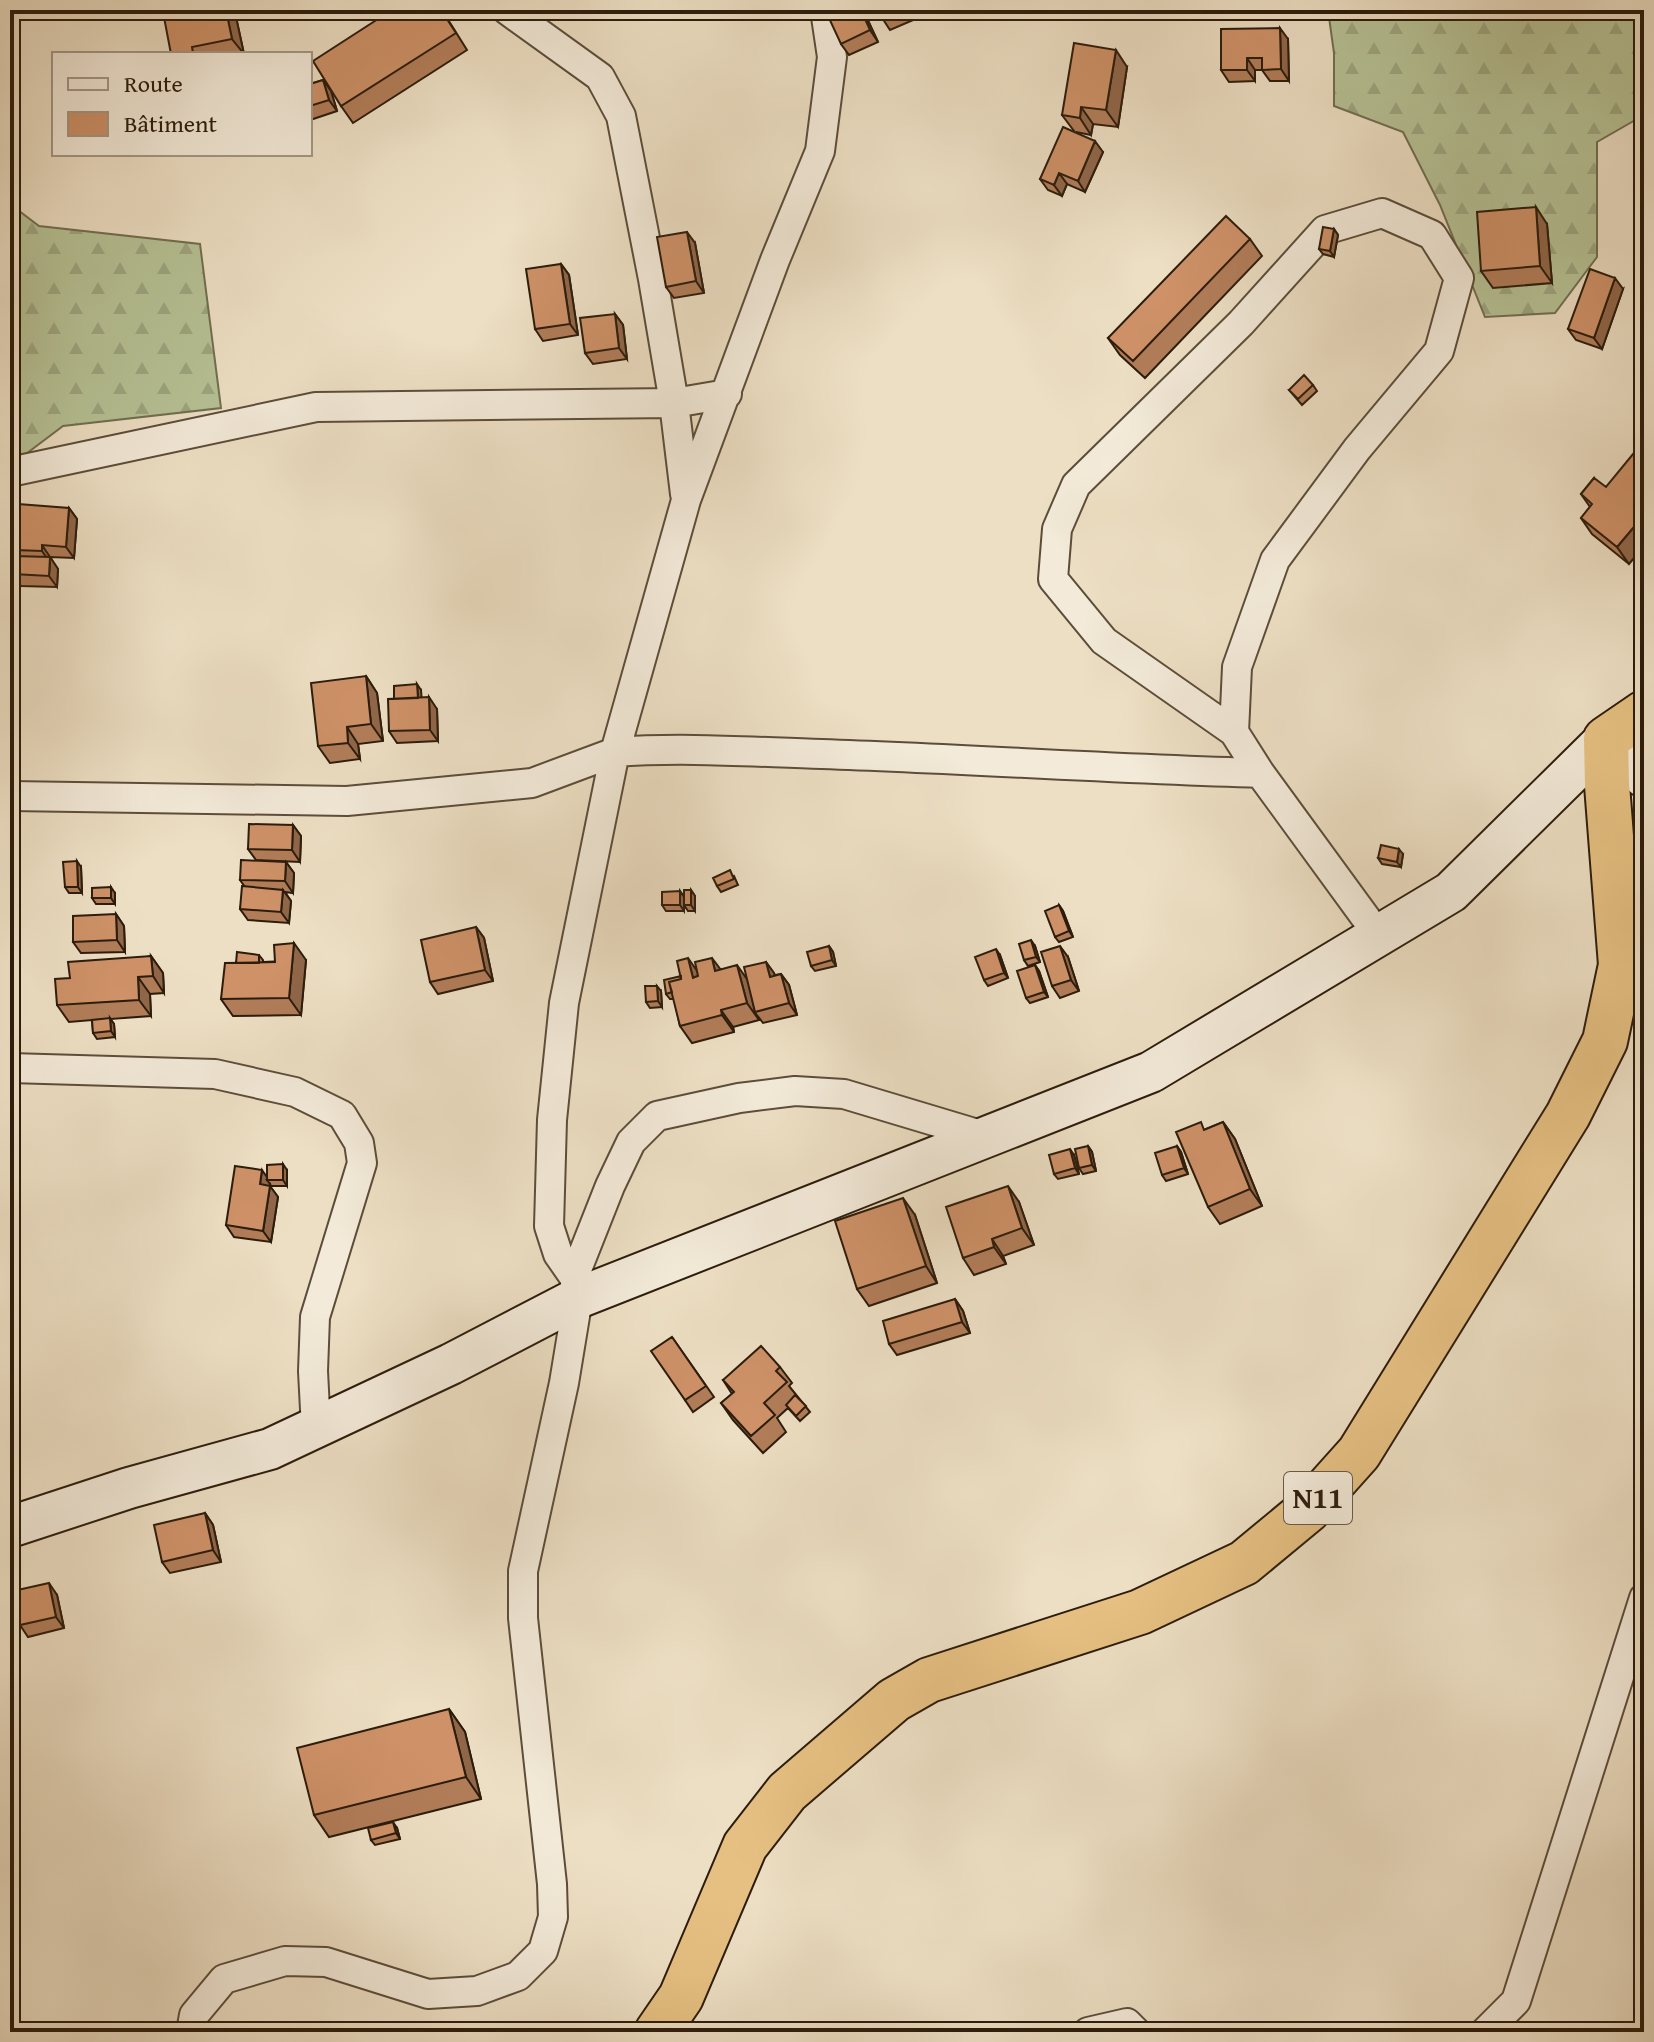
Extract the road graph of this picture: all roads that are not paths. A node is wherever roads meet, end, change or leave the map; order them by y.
1 (507, 10) edge
2 (825, 10) edge
3 (727, 394) junction
4 (674, 403) junction
5 (10, 472) edge
6 (686, 500) junction
7 (1644, 713) edge
8 (1234, 732) junction
9 (1606, 739) junction
10 (615, 752) junction
11 (1260, 773) junction
12 (1644, 777) edge
13 (10, 796) edge
14 (1379, 936) junction
15 (10, 1068) edge
16 (984, 1136) junction
17 (576, 1287) junction
18 (316, 1429) junction
19 (10, 1527) edge
20 (1644, 1598) edge
21 (1516, 2001) junction
22 (191, 2032) edge
23 (657, 2032) edge
24 (1088, 2032) edge
25 (1136, 2032) edge
26 (1485, 2032) edge
27 (1518, 2032) edge

1 - 4 street
2 - 3 street
3 - 4 street
3 - 6 street
4 - 5 street
4 - 6 street
6 - 10 street
7 - 9 highway
8 - 8 street
8 - 11 street
9 - 12 street
9 - 14 street
9 - 23 highway, N11
10 - 11 street
10 - 13 street
10 - 17 street
11 - 14 street
14 - 16 street
15 - 18 street
16 - 17 street
16 - 17 street
17 - 18 street
17 - 22 street
18 - 19 street
20 - 21 street
21 - 26 street
21 - 27 street
24 - 25 street

